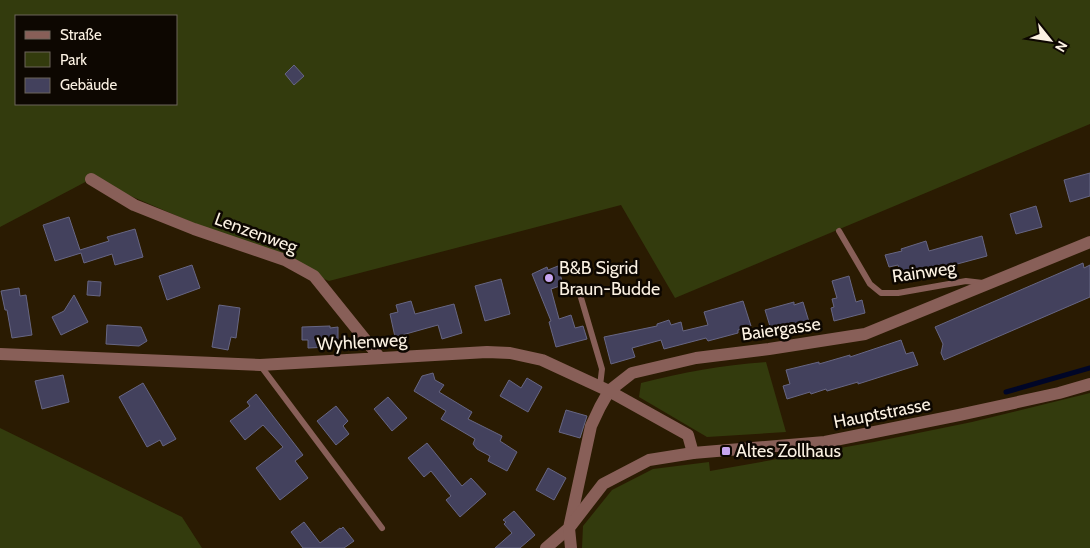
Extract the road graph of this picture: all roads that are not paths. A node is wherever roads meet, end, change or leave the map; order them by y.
1 (91, 179) dead end
2 (839, 231) dead end
3 (1090, 242) edge
4 (987, 284) junction
5 (579, 291) dead end
6 (0, 354) edge
7 (380, 358) junction
8 (260, 365) junction
9 (1090, 384) edge
10 (604, 389) junction
11 (693, 453) junction
12 (382, 528) dead end
13 (569, 528) junction
14 (546, 548) edge
15 (570, 548) edge

1 - 7 street, Lenzenweg
2 - 4 lane, Rainweg
3 - 4 street, Baiergasse
4 - 10 street, Baiergasse
5 - 10 lane
6 - 8 street, Wyhlenweg
7 - 8 street, Wyhlenweg
7 - 10 street, Wyhlenweg
8 - 12 lane
9 - 11 street, Hauptstrasse
10 - 11 street, Wyhlenweg
10 - 13 street, Baiergasse
11 - 13 street, Hauptstrasse
13 - 14 street, Hauptstrasse
13 - 15 street, Baiergasse

